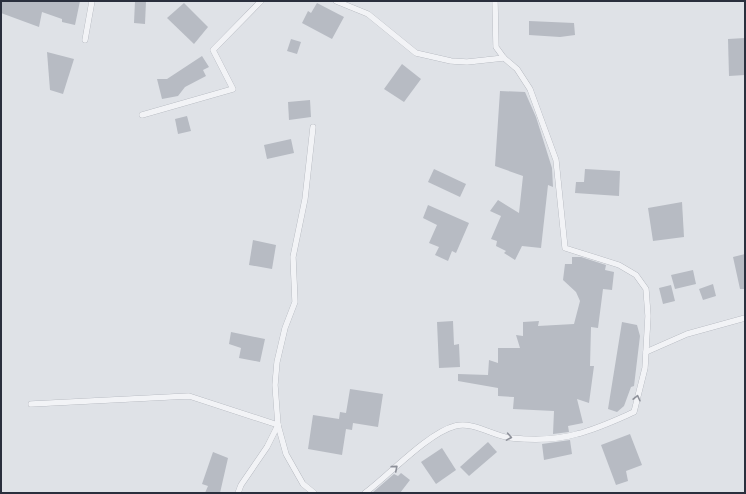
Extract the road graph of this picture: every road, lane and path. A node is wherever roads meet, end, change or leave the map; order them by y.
1 (92, 1) edge
2 (261, 1) edge
3 (336, 1) edge
4 (495, 1) edge
5 (85, 40) dead end
6 (504, 58) junction
7 (142, 115) dead end
8 (313, 127) dead end
9 (745, 318) edge
10 (646, 352) junction
11 (31, 404) dead end
12 (278, 425) junction
13 (238, 493) edge
14 (314, 493) edge
15 (365, 493) edge

1 - 5 lane
2 - 7 lane
3 - 6 lane
4 - 6 lane
6 - 10 lane
8 - 12 lane
9 - 10 lane
15 -> 10 lane
11 - 12 lane
12 - 13 lane
12 - 14 lane

